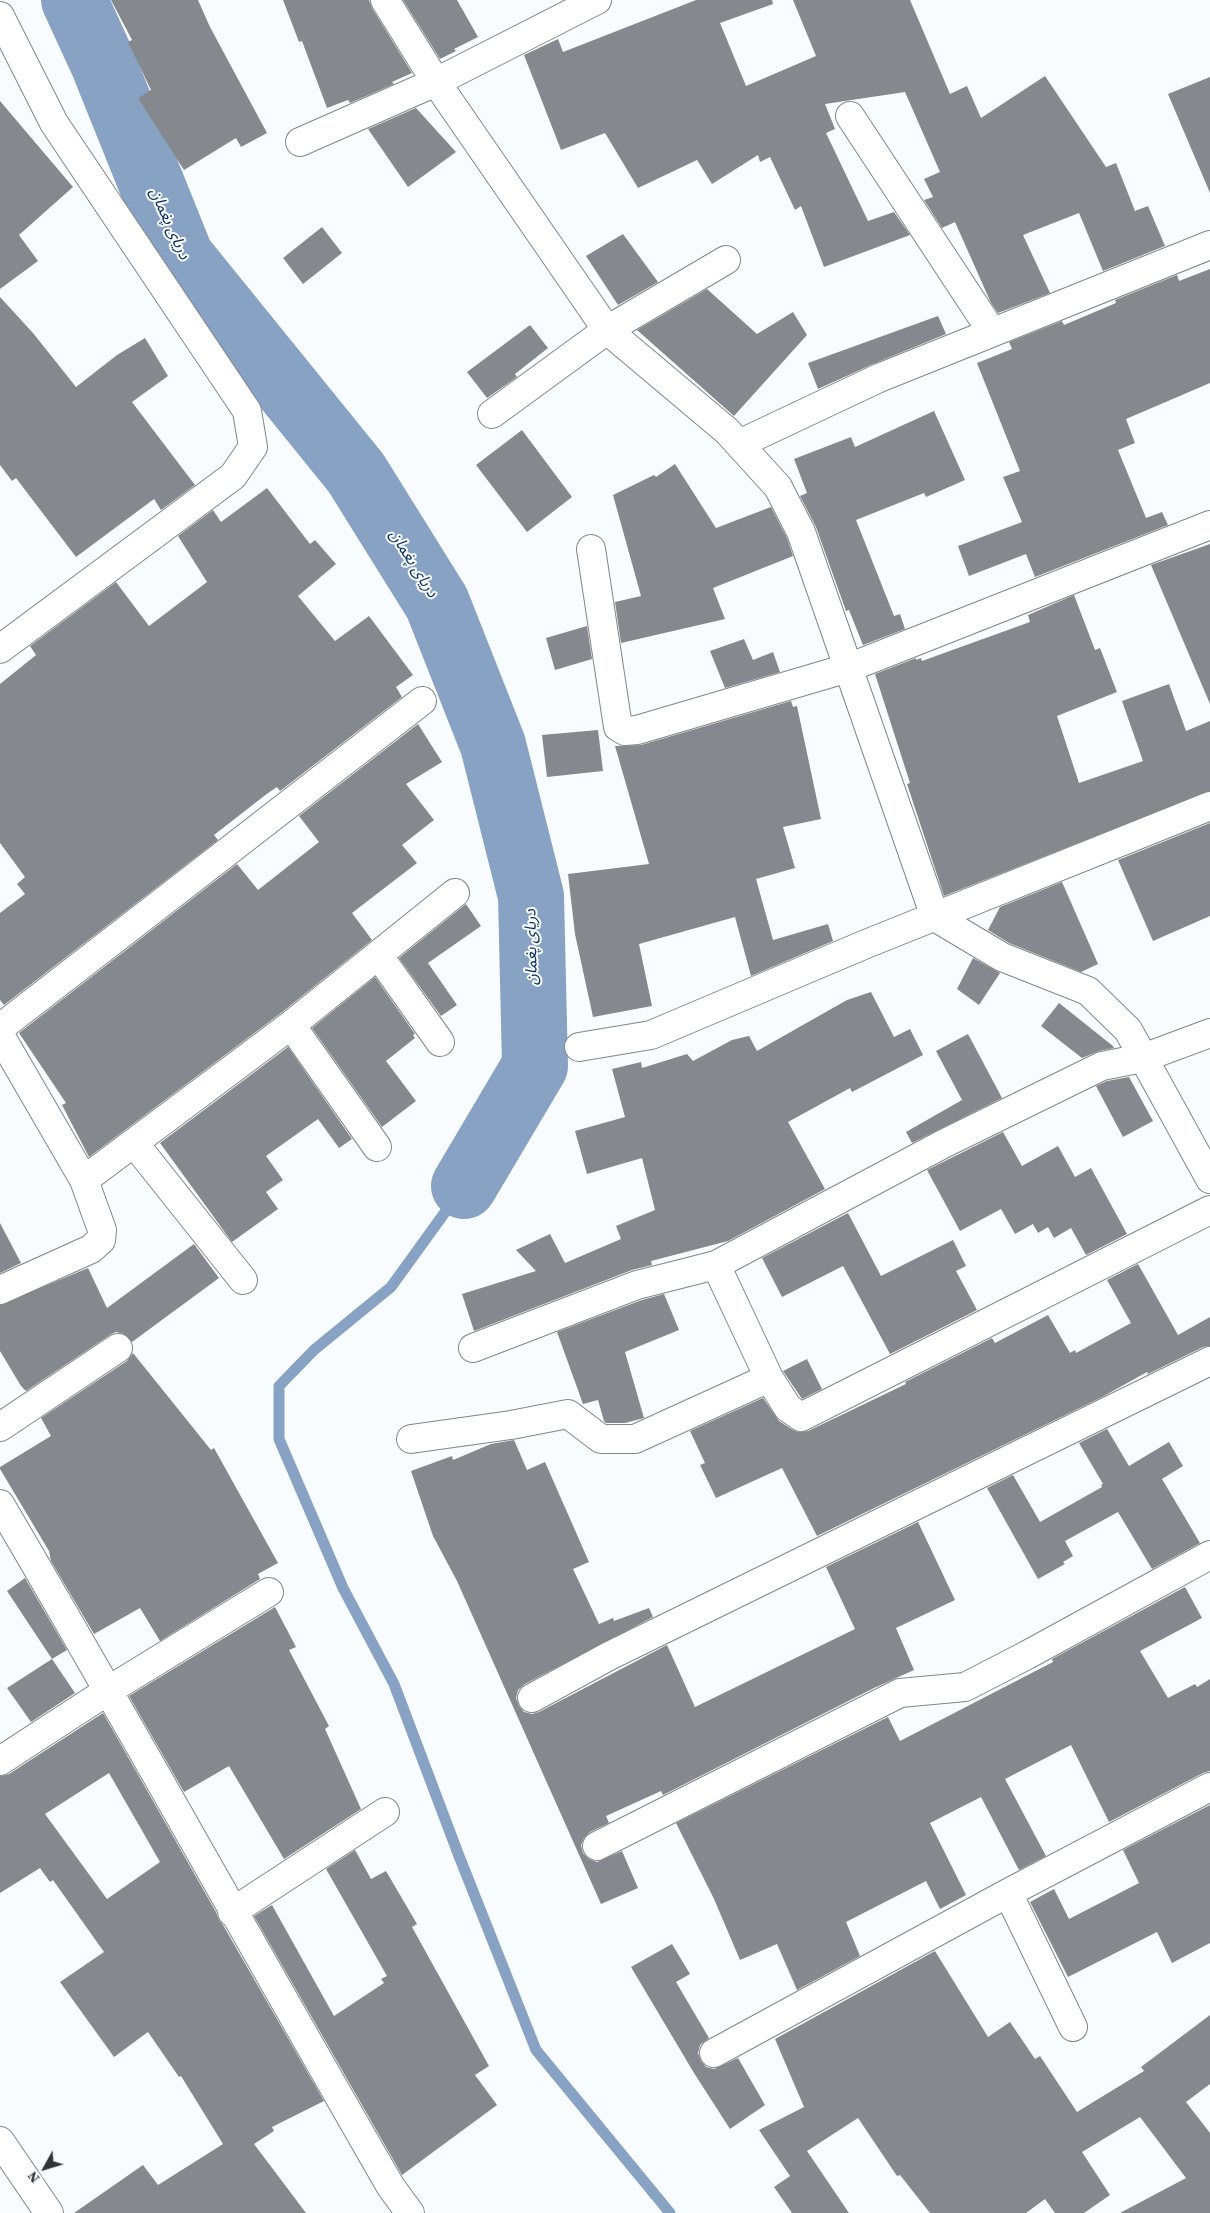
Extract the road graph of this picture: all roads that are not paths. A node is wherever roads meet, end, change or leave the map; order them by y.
1 (385, 0) edge
2 (596, 0) edge
3 (0, 16) edge
4 (436, 82) junction
5 (850, 116) dead end
6 (300, 142) dead end
7 (1210, 245) edge
8 (726, 260) dead end
9 (607, 330) junction
10 (992, 332) junction
11 (492, 414) dead end
12 (739, 444) junction
13 (1210, 525) edge
14 (591, 549) dead end
15 (0, 649) edge
16 (848, 668) junction
17 (422, 701) dead end
18 (1210, 806) edge
19 (455, 893) dead end
20 (935, 917) junction
21 (379, 956) junction
22 (291, 1025) junction
23 (0, 1028) edge
24 (1210, 1033) edge
25 (0, 1035) edge
26 (440, 1042) dead end
27 (579, 1047) dead end
28 (1143, 1058) junction
29 (134, 1143) junction
30 (377, 1147) dead end
31 (1210, 1179) edge
32 (84, 1180) junction
33 (1210, 1210) edge
34 (716, 1264) junction
35 (243, 1280) dead end
36 (0, 1290) edge
37 (118, 1348) dead end
38 (472, 1348) dead end
39 (1210, 1361) edge
40 (769, 1378) junction
41 (0, 1427) edge
42 (411, 1439) dead end
43 (0, 1504) edge
44 (1210, 1555) edge
45 (269, 1592) dead end
46 (109, 1690) junction
47 (532, 1698) dead end
48 (0, 1761) edge
49 (1210, 1786) edge
50 (385, 1812) dead end
51 (597, 1846) dead end
52 (1008, 1893) junction
53 (232, 1912) junction
54 (1073, 2026) dead end
55 (714, 2052) dead end
56 (0, 2141) edge
57 (49, 2213) edge
58 (410, 2213) edge

1 - 4 street
2 - 4 street
3 - 15 street
4 - 6 street
4 - 9 street
5 - 10 street
7 - 10 street
8 - 9 street
9 - 11 street
9 - 12 street
10 - 12 street
12 - 16 street
13 - 16 street
14 - 16 street
16 - 20 street
17 - 23 street
18 - 20 street
19 - 21 street
20 - 27 street
20 - 28 street
21 - 22 street
21 - 26 street
22 - 29 street
22 - 30 street
24 - 28 street
25 - 32 street
28 - 31 street
28 - 34 street
29 - 32 street
29 - 35 street
32 - 36 street
33 - 40 street
34 - 38 street
34 - 40 street
37 - 41 street
39 - 47 street
40 - 42 street
43 - 46 street
44 - 51 street
45 - 46 street
46 - 48 street
46 - 53 street
49 - 52 street
50 - 53 street
52 - 54 street
52 - 55 street
53 - 58 street
56 - 57 street

